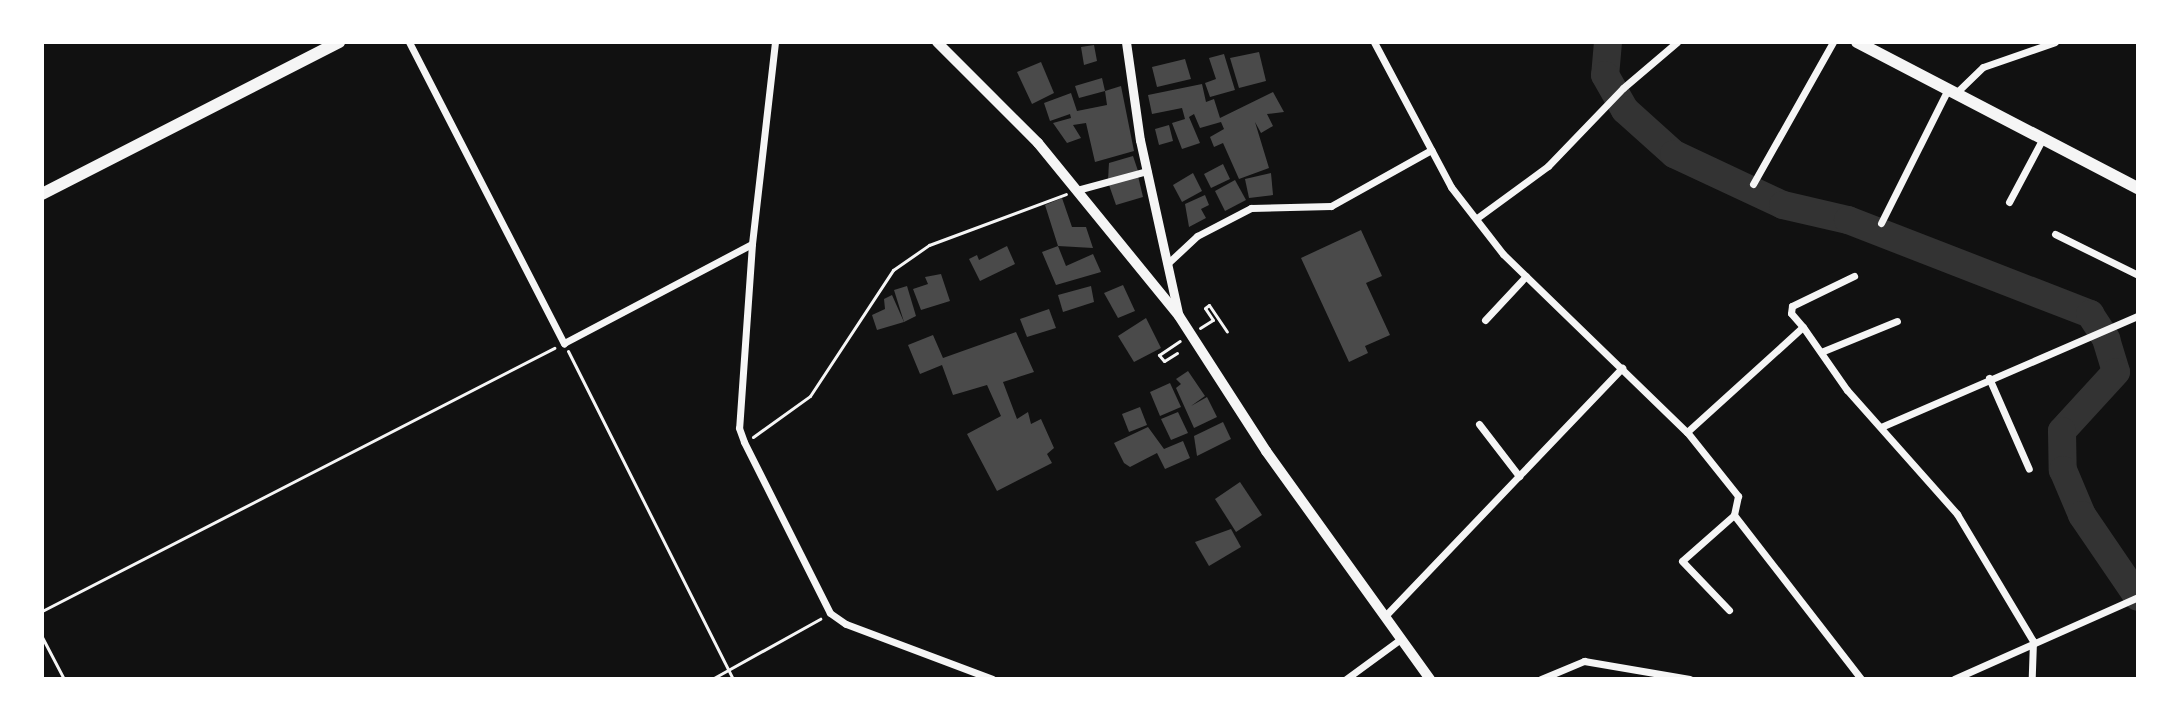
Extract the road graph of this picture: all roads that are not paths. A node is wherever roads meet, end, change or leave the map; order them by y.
1 (339, 42) edge
2 (409, 42) edge
3 (775, 42) edge
4 (937, 42) edge
5 (1126, 42) edge
6 (1374, 42) edge
7 (1677, 42) edge
8 (1833, 42) edge
9 (1857, 42) edge
10 (2055, 42) edge
11 (2026, 46) edge
12 (1952, 91) junction
13 (2043, 138) junction
14 (1431, 150) junction
15 (1147, 171) junction
16 (1753, 184) dead end
17 (2138, 188) edge
18 (1077, 190) junction
19 (42, 194) edge
20 (2009, 202) dead end
21 (1477, 218) junction
22 (1881, 223) dead end
23 (2055, 234) dead end
24 (752, 244) junction
25 (1165, 266) junction
26 (2138, 275) edge
27 (1526, 276) junction
28 (1854, 276) dead end
29 (1179, 316) junction
30 (2138, 316) edge
31 (1485, 320) dead end
32 (1897, 321) dead end
33 (1803, 327) junction
34 (1821, 352) junction
35 (1622, 368) junction
36 (1989, 378) junction
37 (1479, 424) dead end
38 (1881, 427) junction
39 (1687, 432) junction
40 (2029, 469) dead end
41 (1519, 476) junction
42 (1734, 515) junction
43 (2138, 597) edge
44 (1729, 610) dead end
45 (1386, 615) junction
46 (1402, 638) junction
47 (2033, 641) junction
48 (992, 679) edge
49 (1346, 679) edge
50 (1430, 679) edge
51 (1541, 679) edge
52 (1689, 679) edge
53 (1861, 679) edge
54 (1954, 679) edge
55 (2032, 679) edge

1 - 19 main road
2 - 24 street
3 - 24 street
4 - 18 main road
5 - 15 street
6 - 14 street
7 - 21 street
8 - 16 street
9 - 12 main road
10 - 11 street
11 - 12 street
12 - 13 main road
12 - 22 street
13 - 17 main road
13 - 20 street
14 - 21 street
14 - 25 street
15 - 18 street
15 - 25 street
18 - 29 main road
21 - 27 street
23 - 26 street
24 - 48 street
25 - 29 street
27 - 31 street
27 - 35 street
28 - 33 street
29 - 45 main road
30 - 36 street
32 - 34 street
33 - 34 street
33 - 39 street
34 - 38 street
35 - 39 street
35 - 41 street
36 - 38 street
36 - 40 street
37 - 41 street
38 - 47 street
39 - 42 street
41 - 45 street
42 - 44 street
42 - 53 street
43 - 47 street
45 - 46 main road
46 - 49 street
46 - 50 main road
47 - 54 street
47 - 55 street
51 - 52 street

